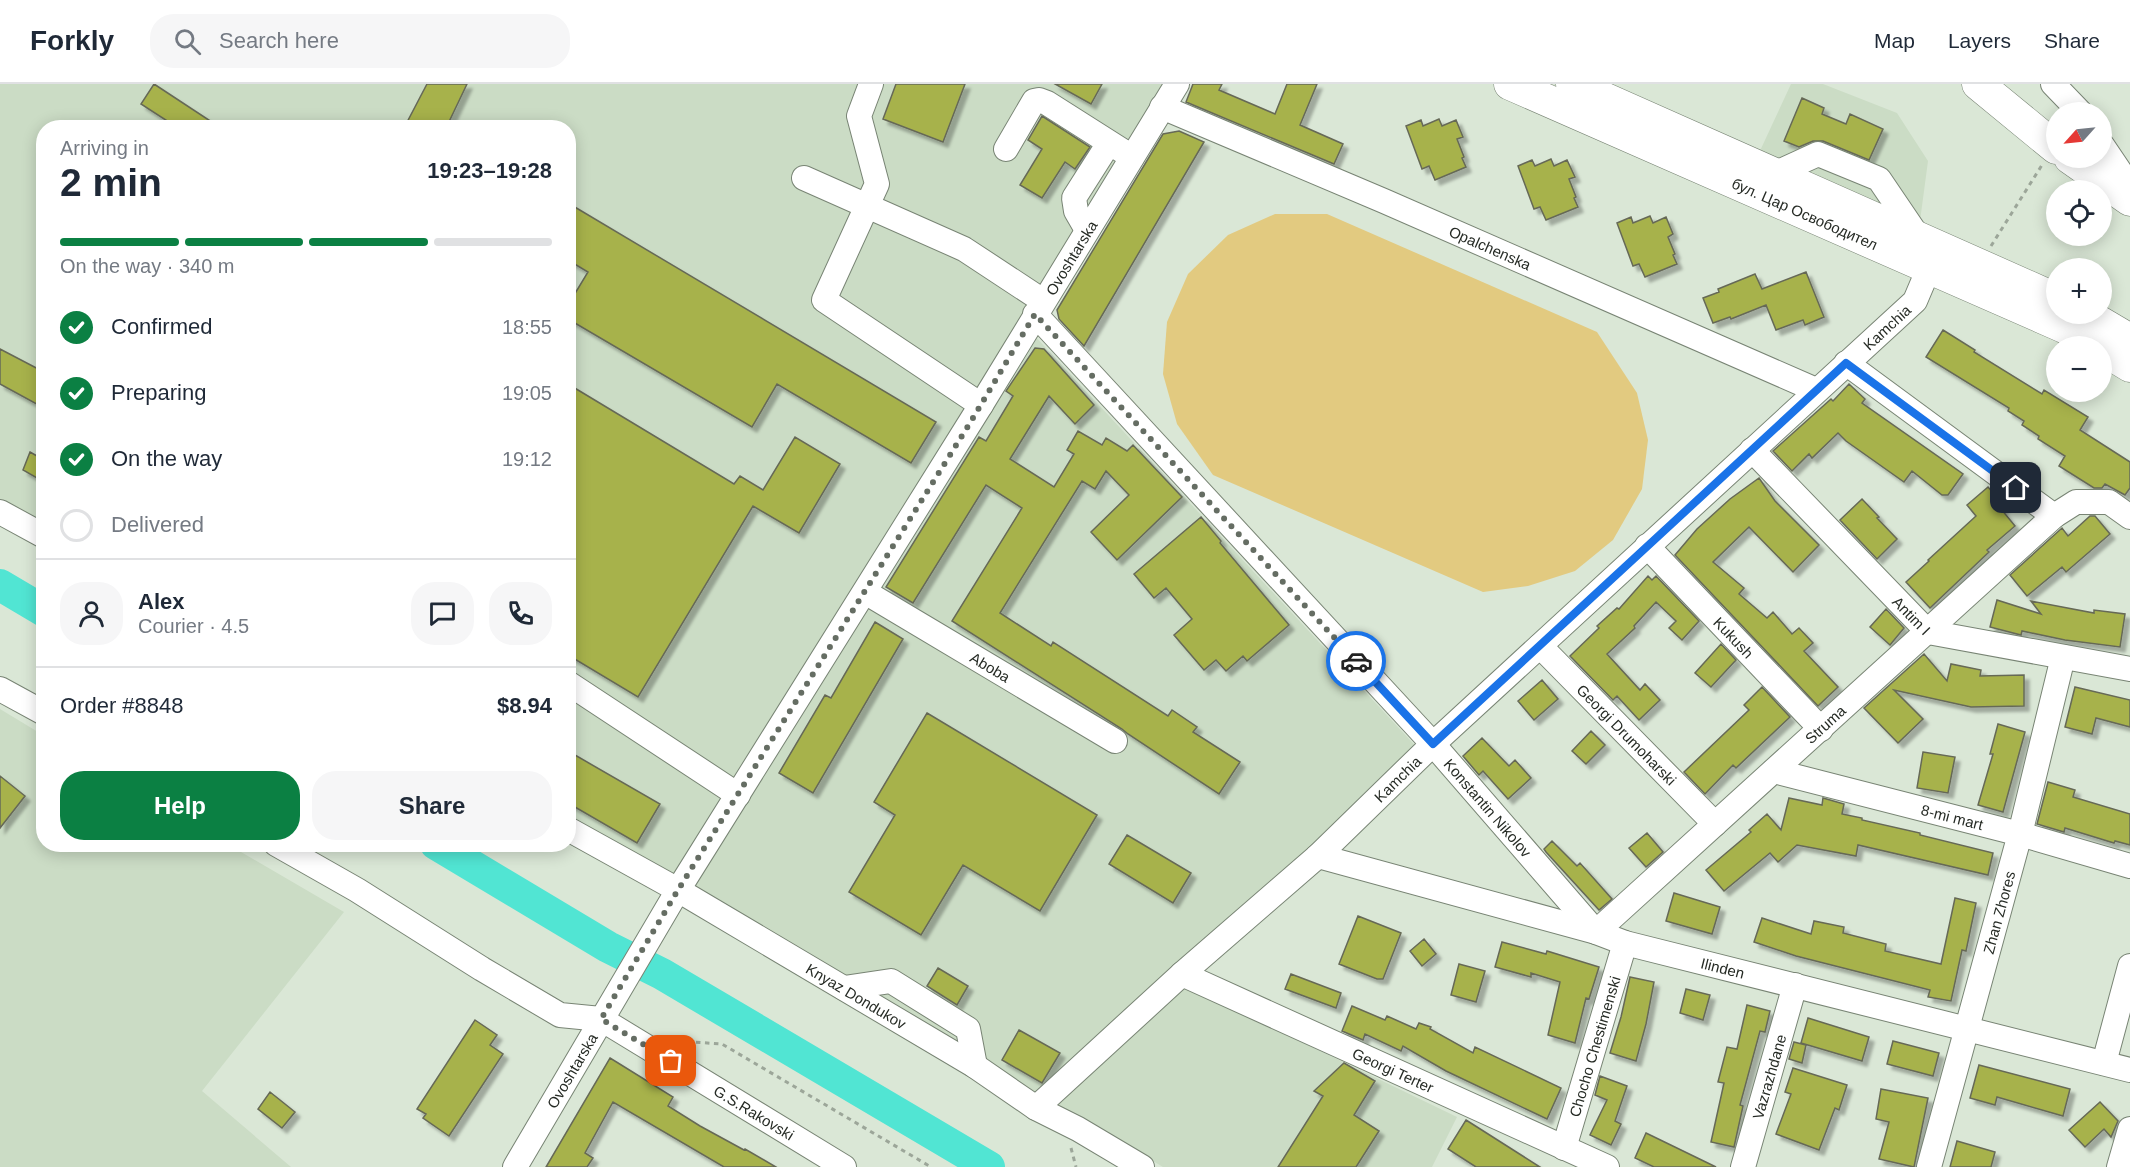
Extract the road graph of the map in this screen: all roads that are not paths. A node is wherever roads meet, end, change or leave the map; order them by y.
1 (871, 84) edge
2 (1510, 84) edge
3 (1572, 84) edge
4 (1978, 84) edge
5 (2053, 84) edge
6 (1169, 91) edge
7 (2070, 102) edge
8 (2046, 139) edge
9 (1109, 143) junction
10 (1006, 149) dead end
11 (1132, 157) junction
12 (2112, 160) edge
13 (2085, 168) edge
14 (804, 178) dead end
15 (2129, 200) edge
16 (866, 207) junction
17 (1087, 230) junction
18 (1929, 268) junction
19 (2046, 295) edge
20 (1039, 308) junction
21 (2103, 324) edge
22 (2080, 336) edge
23 (2130, 340) edge
24 (2112, 355) edge
25 (1846, 363) junction
26 (2130, 366) edge
27 (1816, 390) junction
28 (981, 405) junction
29 (1752, 450) junction
30 (0, 512) edge
31 (2054, 516) junction
32 (2130, 517) edge
33 (36, 532) edge
34 (1647, 546) junction
35 (865, 592) junction
36 (1928, 632) junction
37 (1540, 646) junction
38 (2063, 657) junction
39 (2130, 669) edge
40 (0, 688) edge
41 (576, 688) edge
42 (36, 708) edge
43 (1821, 729) junction
44 (1115, 741) dead end
45 (1433, 744) junction
46 (1774, 771) junction
47 (738, 795) junction
48 (1715, 825) junction
49 (576, 834) edge
50 (2020, 834) junction
51 (290, 852) edge
52 (1318, 856) junction
53 (2130, 866) edge
54 (673, 898) junction
55 (1596, 933) junction
56 (1625, 942) junction
57 (2130, 966) edge
58 (1182, 975) junction
59 (1795, 985) junction
60 (607, 1010) junction
61 (1968, 1030) junction
62 (2104, 1063) junction
63 (2130, 1070) edge
64 (1036, 1108) junction
65 (2130, 1130) edge
66 (1574, 1157) edge
67 (515, 1167) edge
68 (844, 1167) edge
69 (1142, 1167) edge
70 (1607, 1167) edge
71 (1743, 1167) edge
72 (1929, 1167) edge
73 (2118, 1167) edge

1 - 16 street
2 - 18 main road, бул. Цар Освободител
3 - 19 main road, бул. Цар Освободител
4 - 8 main road
5 - 7 street
6 - 11 street, Ovoshtarska
6 - 27 street, Opalchenska
9 - 10 street
9 - 11 street
9 - 17 street
11 - 17 street, Ovoshtarska
12 - 15 street
13 - 15 main road
14 - 16 street, Konstantin Nikolov
16 - 20 street, Konstantin Nikolov
16 - 28 street
17 - 20 street, Ovoshtarska
18 - 22 main road, бул. Цар Освободител
18 - 25 street, Kamchia
20 - 28 street, Ovoshtarska
20 - 45 street, Konstantin Nikolov
21 - 23 main road
24 - 26 main road
25 - 27 street, Kamchia
25 - 31 street
27 - 29 street, Kamchia
28 - 35 street, Ovoshtarska
29 - 34 street, Kamchia
29 - 36 street, Antim I
30 - 33 street
31 - 32 street
31 - 36 street, Struma
34 - 37 street, Kamchia
34 - 43 street, Kukush
35 - 44 street, Aboba
35 - 47 street, Ovoshtarska
36 - 38 street, Antim I
36 - 43 street, Struma
37 - 45 street, Kamchia
37 - 48 street, Georgi Drumoharski
38 - 39 street, Antim I
38 - 50 street, Zhan Zhores
40 - 42 street
41 - 47 street
43 - 46 street, Struma
45 - 52 street, Kamchia
45 - 55 street, Konstantin Nikolov
46 - 48 street, Struma
46 - 50 street, 8-mi mart
47 - 54 street, Ovoshtarska
48 - 55 street, Struma
49 - 54 street, Knyaz Dondukov
50 - 53 street, 8-mi mart
50 - 61 street, Zhan Zhores
51 - 60 street
52 - 55 street, Ilinden
52 - 58 street, Kamchia
54 - 60 street, Ovoshtarska
54 - 64 street, Knyaz Dondukov
55 - 56 street, Ilinden
56 - 59 street, Ilinden
56 - 66 street, Chocho Chestimenski
57 - 62 street
58 - 64 street, Kamchia
58 - 66 street, Georgi Terter
59 - 61 street, Ilinden
59 - 71 street, Vazrazhdane
60 - 67 street, Ovoshtarska
60 - 68 street, G.S.Rakovski
61 - 62 street, Ilinden
61 - 72 street, Zhan Zhores
62 - 63 street, Ilinden
64 - 69 street, Knyaz Dondukov
65 - 73 street
66 - 70 street, Georgi Terter

